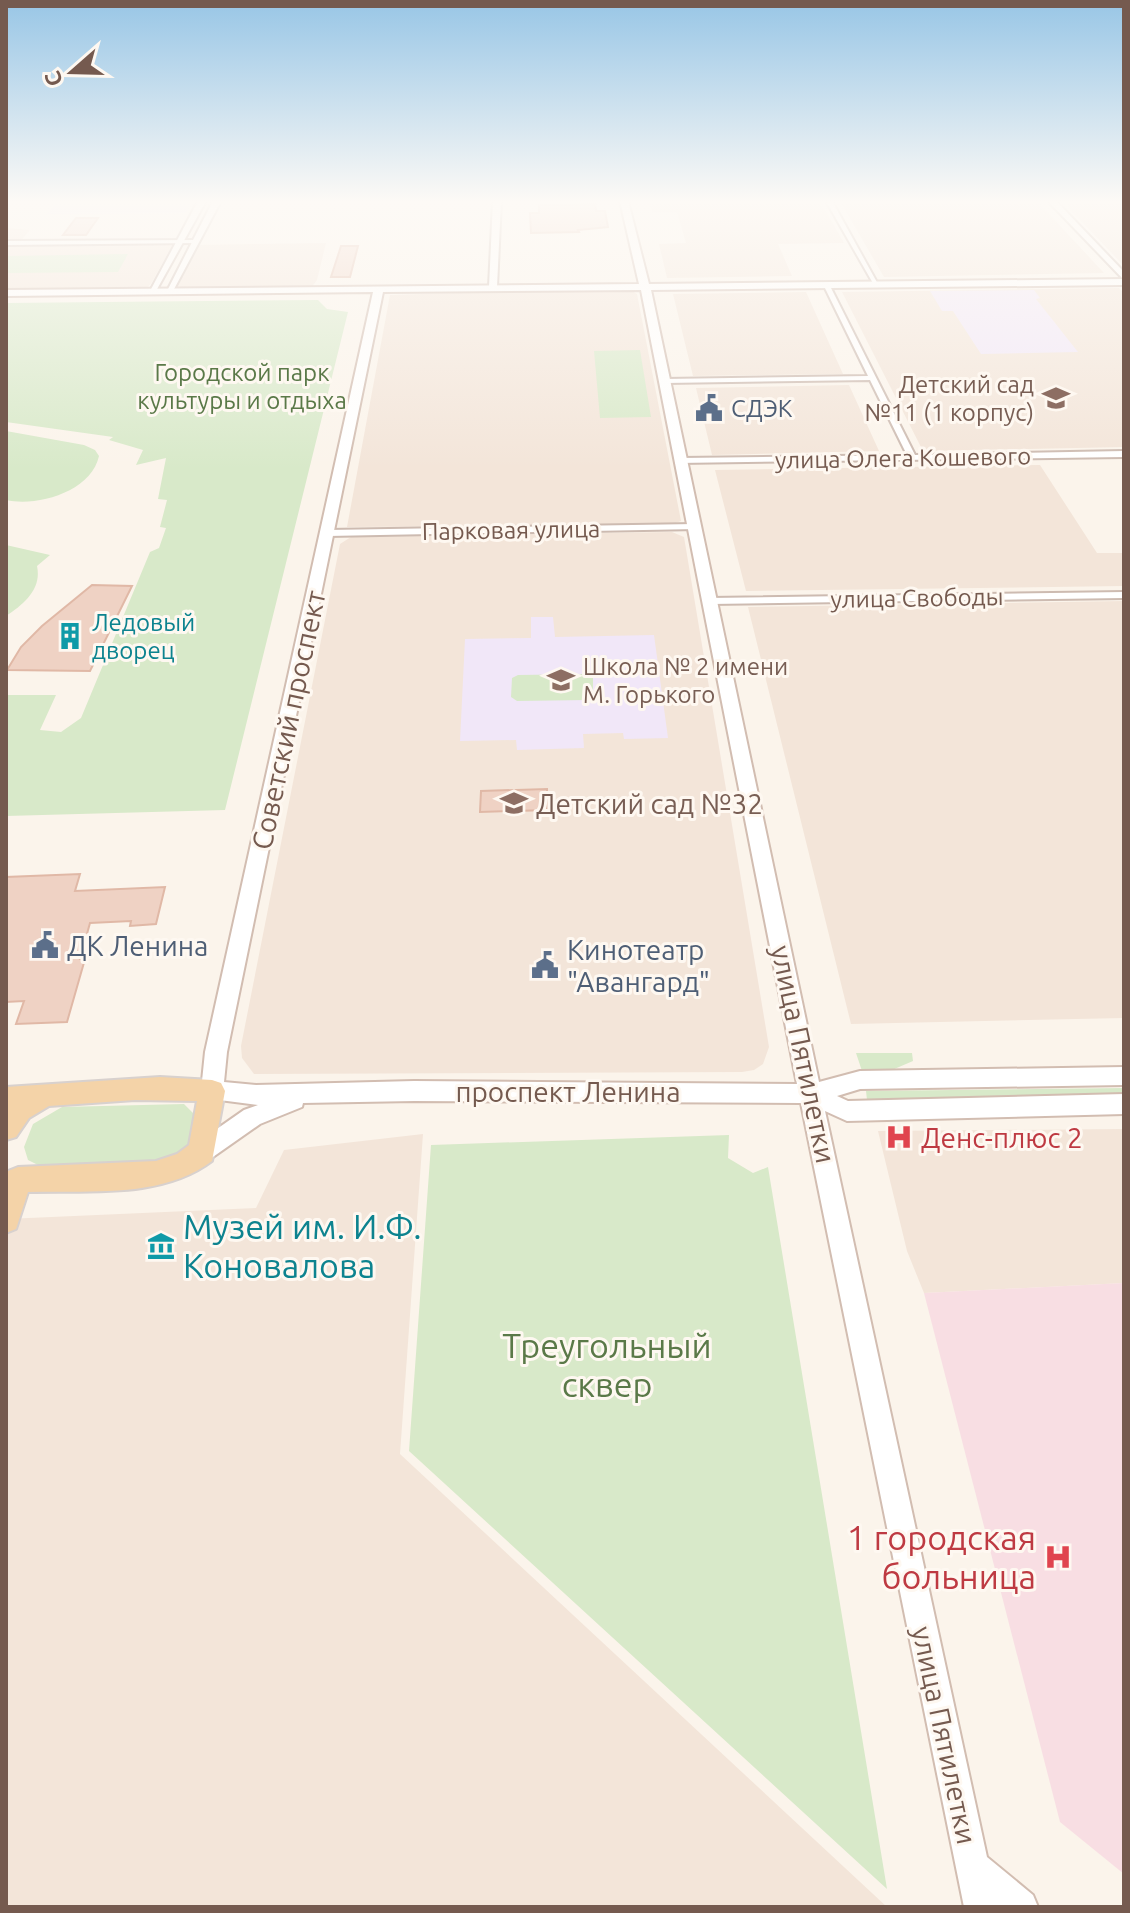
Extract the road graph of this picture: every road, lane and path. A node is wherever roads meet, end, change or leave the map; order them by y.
1 (245, 290) edge
2 (379, 290) edge
3 (645, 290) edge
4 (829, 290) edge
5 (152, 291) joint
6 (169, 291) joint
7 (6, 293) edge
8 (874, 378) junction
9 (665, 381) junction
10 (1124, 454) edge
11 (912, 457) junction
12 (681, 461) junction
13 (695, 527) junction
14 (328, 533) junction
15 (1124, 595) edge
16 (710, 601) junction
17 (1124, 1076) edge
18 (212, 1091) junction
19 (325, 1093) junction
20 (47, 1094) junction
21 (810, 1094) junction
22 (6, 1099) edge
23 (1124, 1104) edge
24 (6, 1128) edge
25 (202, 1152) junction
26 (12, 1171) edge
27 (6, 1219) edge
28 (973, 1867) junction
29 (981, 1907) edge
30 (1021, 1907) edge

1 - 6 main road
2 - 14 main road, Советский проспект
3 - 9 main road, улица Пятилетки
4 - 8 street
5 - 6 main road
5 - 7 main road
8 - 9 street
8 - 11 street
9 - 12 main road, улица Пятилетки
10 - 11 street, улица Олега Кошевого
11 - 12 street, улица Олега Кошевого
12 - 13 main road, улица Пятилетки
13 - 14 street, Парковая улица
13 - 16 main road, улица Пятилетки
14 - 18 main road, Советский проспект
15 - 16 street, улица Свободы
16 - 21 main road, улица Пятилетки
17 - 21 main road, проспект Ленина
18 - 19 main road, проспект Ленина
18 - 20 main road, проспект Ленина
18 - 25 main road, Советский проспект
19 - 21 main road, проспект Ленина
19 - 25 main road, проспект Ленина
20 - 22 main road, проспект Ленина
20 - 24 main road
21 - 23 main road, проспект Ленина
21 - 28 main road, улица Пятилетки
25 - 26 main road, проспект Ленина
26 - 27 main road
28 - 29 main road, улица Пятилетки
28 - 30 main road

